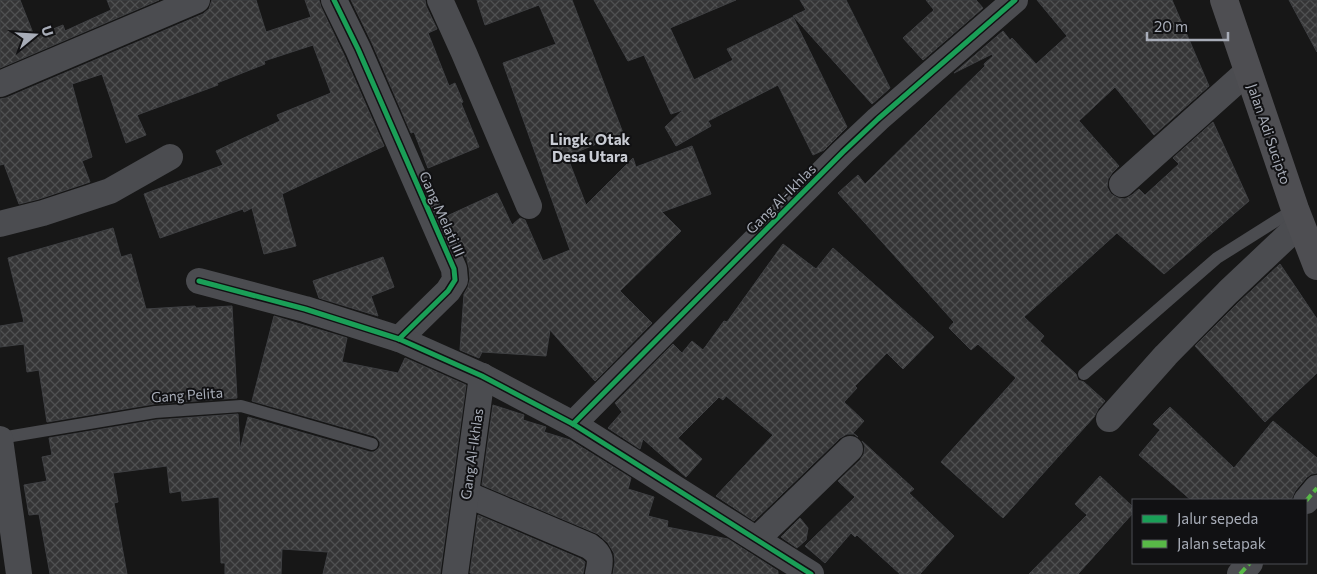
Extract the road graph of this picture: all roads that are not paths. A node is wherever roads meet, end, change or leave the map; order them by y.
1 (197, 0) edge
2 (334, 0) edge
3 (440, 0) edge
4 (1015, 0) edge
5 (1224, 0) edge
6 (1248, 71) junction
7 (0, 84) edge
8 (170, 157) dead end
9 (1122, 184) dead end
10 (529, 206) dead end
11 (1298, 216) junction
12 (0, 224) edge
13 (1317, 266) edge
14 (199, 281) dead end
15 (398, 339) junction
16 (1084, 374) dead end
17 (482, 376) junction
18 (1109, 419) dead end
19 (574, 424) junction
20 (0, 439) edge
21 (372, 444) dead end
22 (850, 449) dead end
23 (1317, 488) edge
24 (466, 494) junction
25 (1307, 500) edge
26 (757, 539) junction
27 (1249, 564) edge
28 (19, 574) edge
29 (455, 574) edge
30 (598, 574) edge
31 (811, 574) edge
32 (1240, 574) edge

1 - 7 street
2 - 15 street, Gang Melati III
3 - 10 street
4 - 19 street, Gang Al-Ikhlas
5 - 6 highway, Jalan Adi Sucipto
6 - 9 street
6 - 11 highway, Jalan Adi Sucipto
8 - 12 street
11 - 13 highway, Jalan Adi Sucipto
11 - 16 lane
11 - 18 street
14 - 15 street
15 - 17 street
17 - 19 street
17 - 24 street, Gang Al-Ikhlas
19 - 26 street
20 - 21 lane, Gang Pelita
20 - 28 street
22 - 26 street
23 - 25 street
24 - 29 street, Gang Al-Ikhlas
24 - 30 street
26 - 31 street
27 - 32 street

